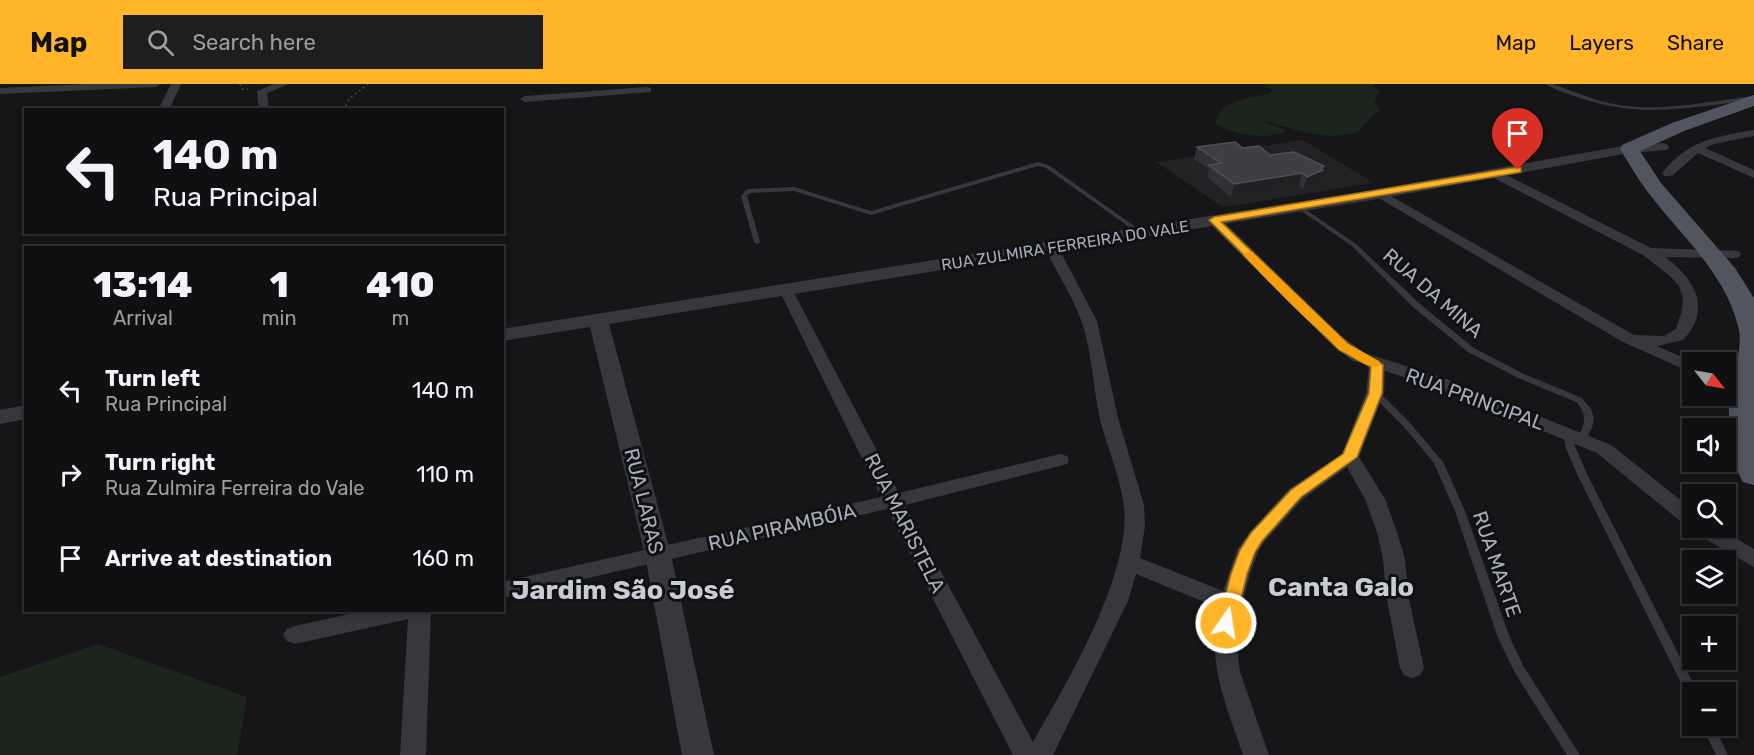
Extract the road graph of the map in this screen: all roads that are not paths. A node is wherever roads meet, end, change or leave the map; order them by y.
1 (156, 84) edge
2 (176, 84) edge
3 (284, 84) edge
4 (1549, 84) edge
5 (1554, 84) edge
6 (119, 85) edge
7 (19, 87) edge
8 (646, 87) edge
9 (581, 89) edge
10 (0, 91) edge
11 (525, 99) dead end
12 (1754, 99) edge
13 (654, 102) dead end
14 (164, 108) edge
15 (264, 108) edge
16 (1754, 111) edge
17 (1754, 133) edge
18 (1662, 147) junction
19 (1698, 147) junction
20 (1629, 149) junction
21 (1668, 173) junction
22 (1496, 174) junction
23 (1754, 174) edge
24 (1378, 194) junction
25 (1299, 207) junction
26 (1214, 220) junction
27 (1141, 233) junction
28 (757, 242) dead end
29 (1051, 247) junction
30 (1648, 252) junction
31 (1710, 252) junction
32 (1740, 261) joint
33 (786, 290) junction
34 (598, 320) junction
35 (504, 336) edge
36 (1627, 338) junction
37 (1682, 363) edge
38 (1377, 365) junction
39 (1741, 389) edge
40 (1375, 393) junction
41 (24, 412) edge
42 (0, 417) edge
43 (1576, 436) junction
44 (1350, 457) junction
45 (1060, 460) dead end
46 (1754, 475) edge
47 (893, 501) junction
48 (1682, 512) edge
49 (1719, 538) edge
50 (658, 555) junction
51 (1754, 559) edge
52 (1130, 562) junction
53 (504, 590) edge
54 (1230, 603) junction
55 (401, 612) edge
56 (420, 612) edge
57 (295, 635) dead end
58 (1412, 668) dead end
59 (1686, 682) edge
60 (1713, 736) edge
61 (413, 755) edge
62 (698, 755) edge
63 (1026, 755) edge
64 (1039, 755) edge
65 (1256, 755) edge
66 (1575, 755) edge
67 (1722, 755) edge

1 - 6 street
2 - 14 street
3 - 15 street
4 - 5 lane
4 - 12 lane
6 - 7 street
7 - 10 street
8 - 9 street
8 - 13 street
9 - 11 street
12 - 20 main road
16 - 18 main road
17 - 19 street
18 - 20 street, RUA ZULMIRA FERREIRA DO VALE
18 - 21 main road
19 - 21 street
19 - 23 street
20 - 22 street, RUA ZULMIRA FERREIRA DO VALE
20 - 31 main road
21 - 32 main road
22 - 24 street, RUA ZULMIRA FERREIRA DO VALE
22 - 30 street
24 - 25 street, RUA ZULMIRA FERREIRA DO VALE
24 - 36 street
25 - 26 street, RUA ZULMIRA FERREIRA DO VALE
25 - 43 lane, RUA DA MINA
26 - 27 street, RUA ZULMIRA FERREIRA DO VALE
26 - 38 street, RUA PRINCIPAL
27 - 28 lane
27 - 29 street, RUA ZULMIRA FERREIRA DO VALE
29 - 33 street, RUA ZULMIRA FERREIRA DO VALE
29 - 52 street
30 - 31 street
30 - 36 street
31 - 32 street
31 - 39 main road
33 - 34 street, RUA ZULMIRA FERREIRA DO VALE
33 - 47 street, RUA MARISTELA
34 - 35 street, RUA ZULMIRA FERREIRA DO VALE
34 - 50 street, RUA LARAS
36 - 37 street
38 - 40 street
38 - 43 street, RUA PRINCIPAL
39 - 46 main road
40 - 44 street
40 - 66 lane, RUA MARTE
41 - 42 street
43 - 48 street, RUA PRINCIPAL
43 - 59 lane
44 - 54 street
44 - 58 street
45 - 47 street, RUA PIRAMBÓIA
47 - 50 street, RUA PIRAMBÓIA
47 - 63 street, RUA MARISTELA
49 - 51 street
50 - 53 street, RUA PIRAMBÓIA
50 - 62 street, RUA LARAS
52 - 54 street
52 - 64 street
54 - 65 street
55 - 57 street
56 - 61 street
60 - 67 lane

